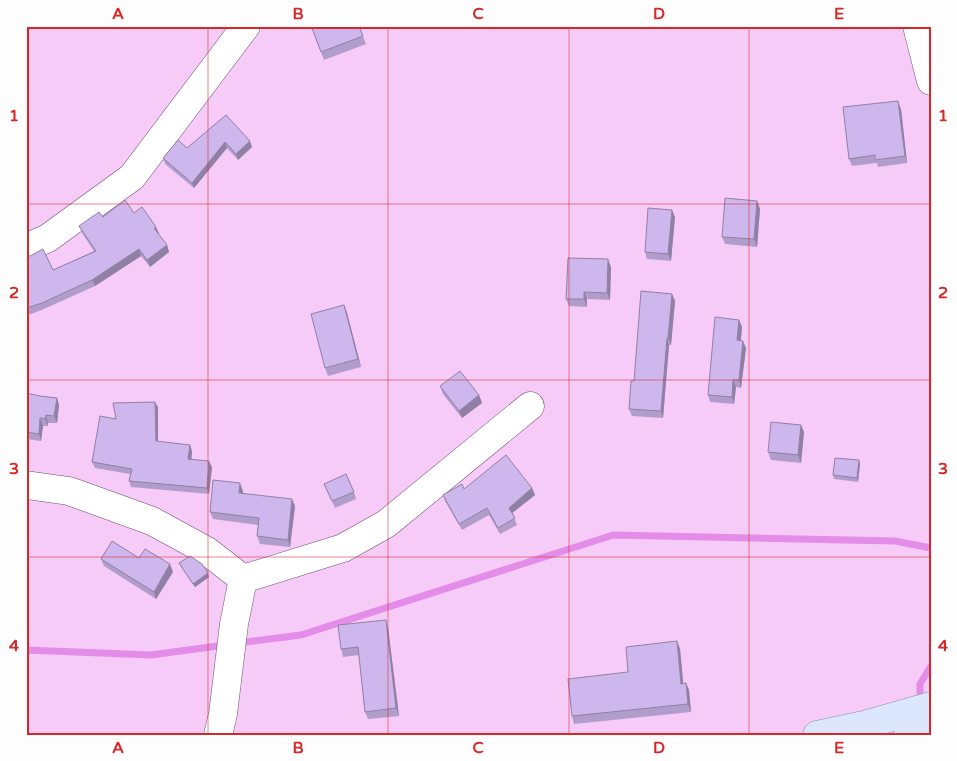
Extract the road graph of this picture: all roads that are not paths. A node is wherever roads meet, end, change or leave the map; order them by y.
1 (246, 26) edge
2 (917, 26) edge
3 (931, 81) edge
4 (26, 248) edge
5 (530, 406) dead end
6 (26, 485) edge
7 (243, 579) junction
8 (930, 714) edge
9 (218, 735) edge
10 (817, 735) edge
11 (908, 735) edge

1 - 4 street
2 - 3 street
5 - 7 street
6 - 7 street
7 - 9 street
8 - 10 main road
8 - 11 main road

